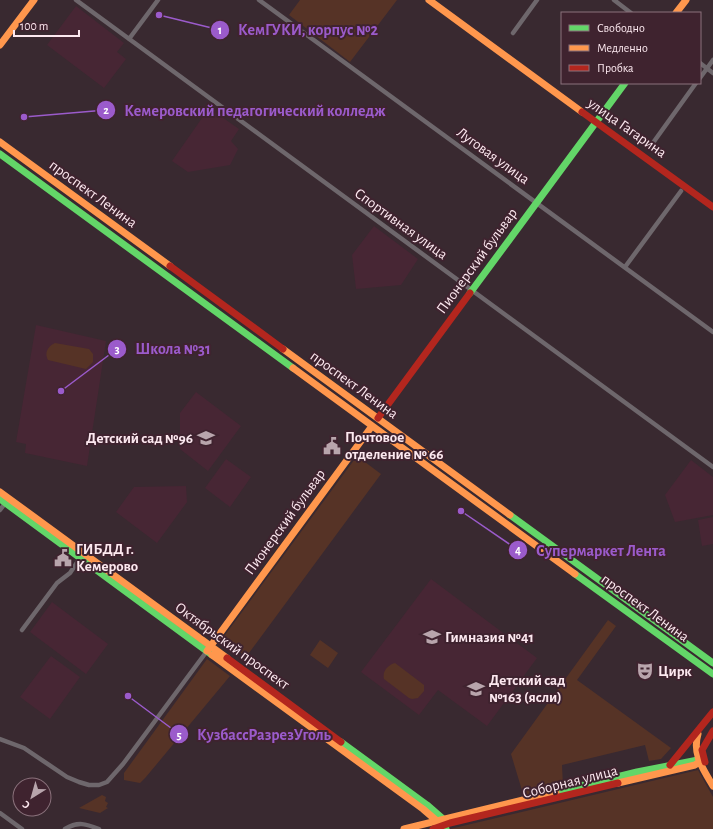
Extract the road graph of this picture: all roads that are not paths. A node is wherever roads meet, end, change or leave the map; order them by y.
1 (34, 0) edge
2 (76, 0) edge
3 (158, 0) edge
4 (259, 0) edge
5 (429, 0) edge
6 (536, 0) edge
7 (614, 0) edge
8 (686, 0) edge
9 (630, 12) edge
10 (677, 12) edge
11 (513, 33) dead end
12 (129, 39) junction
13 (0, 45) edge
14 (713, 60) edge
15 (701, 64) edge
16 (707, 68) junction
17 (713, 73) edge
18 (701, 77) edge
19 (624, 84) edge
20 (695, 84) edge
21 (597, 122) junction
22 (0, 142) edge
23 (650, 147) dead end
24 (0, 154) edge
25 (681, 191) dead end
26 (536, 202) junction
27 (713, 207) edge
28 (163, 261) junction
29 (625, 267) junction
30 (158, 270) junction
31 (471, 290) junction
32 (713, 332) edge
33 (378, 418) junction
34 (372, 426) junction
35 (713, 467) edge
36 (0, 492) edge
37 (5, 500) edge
38 (0, 510) edge
39 (80, 558) junction
40 (22, 630) dead end
41 (209, 649) junction
42 (713, 663) edge
43 (713, 674) edge
44 (713, 712) edge
45 (701, 729) junction
46 (713, 731) edge
47 (0, 739) edge
48 (700, 760) junction
49 (670, 765) junction
50 (713, 777) edge
51 (713, 786) edge
52 (0, 813) edge
53 (441, 826) edge
54 (22, 829) edge
55 (65, 829) edge
56 (99, 829) edge
57 (404, 829) edge

1 - 13 main road
2 - 12 street, Спортивная улица
3 - 12 street
4 - 26 street, Луговая улица
5 - 21 main road, улица Гагарина
6 - 11 street
7 - 9 street
8 - 10 main road
12 - 31 street, Спортивная улица
14 - 16 street
15 - 16 street
16 - 17 street
16 - 18 street
19 - 21 main road, Пионерский бульвар
20 - 23 street
21 - 26 main road, Пионерский бульвар
21 - 27 main road, улица Гагарина
22 - 28 main road, проспект Ленина
24 - 30 main road, проспект Ленина
25 - 29 street
26 - 29 street, Луговая улица
26 - 31 main road, Пионерский бульвар
28 - 30 main road
28 - 33 main road, проспект Ленина
29 - 32 street, Луговая улица
30 - 34 main road, проспект Ленина
31 - 33 main road, Пионерский бульвар
31 - 35 street, Спортивная улица
33 - 34 main road, Пионерский бульвар
33 - 42 main road, проспект Ленина
34 - 41 main road, Пионерский бульвар
34 - 43 main road, проспект Ленина
36 - 37 main road, Октябрьский проспект
37 - 38 street
37 - 39 main road, Октябрьский проспект
37 - 41 main road, Октябрьский проспект
39 - 40 street
39 - 41 main road, Октябрьский проспект
41 - 47 street, Пионерский бульвар
41 - 53 main road, Октябрьский проспект
44 - 45 main road
45 - 48 main road
45 - 49 main road
46 - 48 main road
48 - 49 main road, Соборная улица
48 - 50 main road
48 - 51 main road
48 - 53 main road, Соборная улица
49 - 53 main road, Соборная улица
52 - 54 street
53 - 57 main road
55 - 56 street

